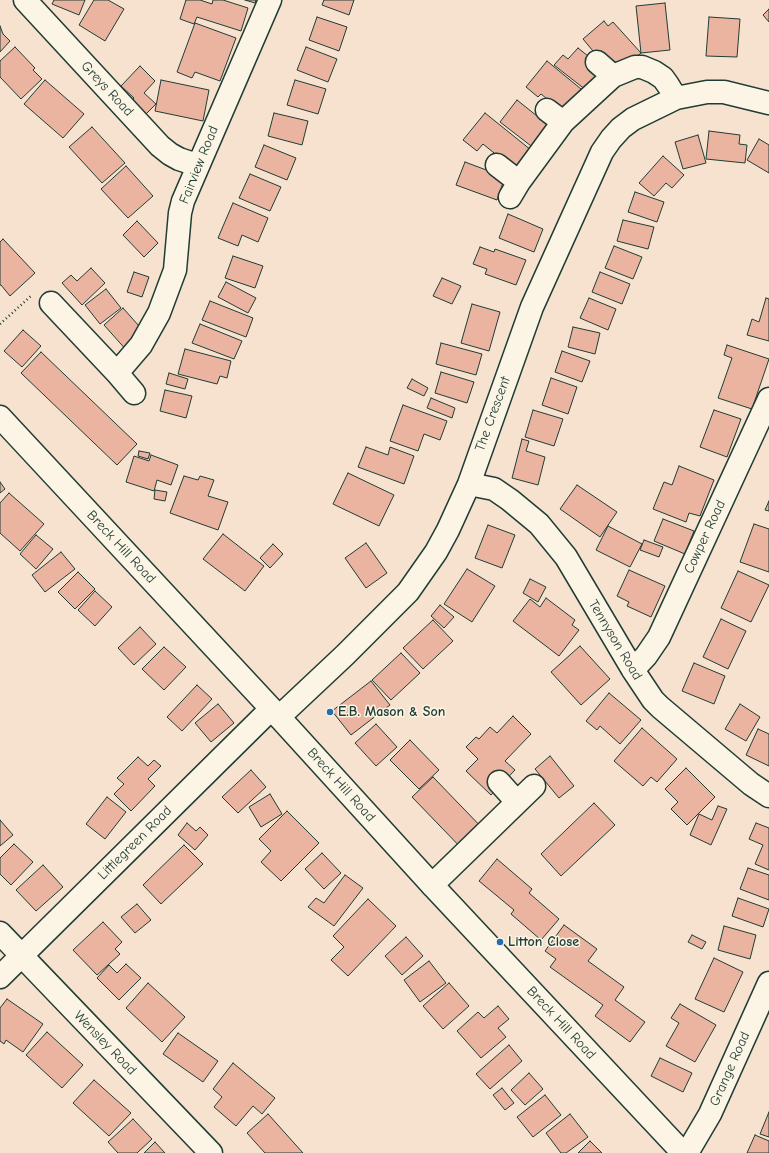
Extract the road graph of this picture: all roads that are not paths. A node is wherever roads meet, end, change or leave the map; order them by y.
1 (25, 0) edge
2 (270, 0) edge
3 (597, 62) dead end
4 (614, 76) junction
5 (676, 98) junction
6 (769, 102) edge
7 (197, 165) junction
8 (498, 166) dead end
9 (51, 303) road end
10 (117, 373) junction
11 (134, 393) dead end
12 (769, 399) edge
13 (0, 417) edge
14 (469, 484) junction
15 (633, 670) junction
16 (275, 713) junction
17 (499, 782) dead end
18 (534, 786) dead end
19 (769, 796) edge
20 (517, 802) junction
21 (432, 885) junction
22 (0, 933) edge
23 (21, 955) junction
24 (0, 977) edge
25 (769, 983) edge
26 (211, 1153) edge
27 (683, 1153) edge
28 (687, 1153) edge

1 - 7 street, Greys Road
2 - 7 street, Fairview Road
3 - 4 street
4 - 5 street
4 - 8 street
5 - 6 street, The Crescent
5 - 14 street, The Crescent
7 - 10 street, Fairview Road
9 - 10 street
10 - 11 street
12 - 15 street, Cowper Road
13 - 16 street, Breck Hill Road
14 - 15 street, Tennyson Road
14 - 16 street, The Crescent
15 - 19 street, Tennyson Road
16 - 21 street, Breck Hill Road
16 - 23 street, Littlegreen Road
17 - 20 street
18 - 20 street
20 - 21 street
21 - 27 street, Breck Hill Road
22 - 23 street, Wensley Road
23 - 24 street, Littlegreen Road
23 - 26 street, Wensley Road
25 - 28 street, Grange Road

